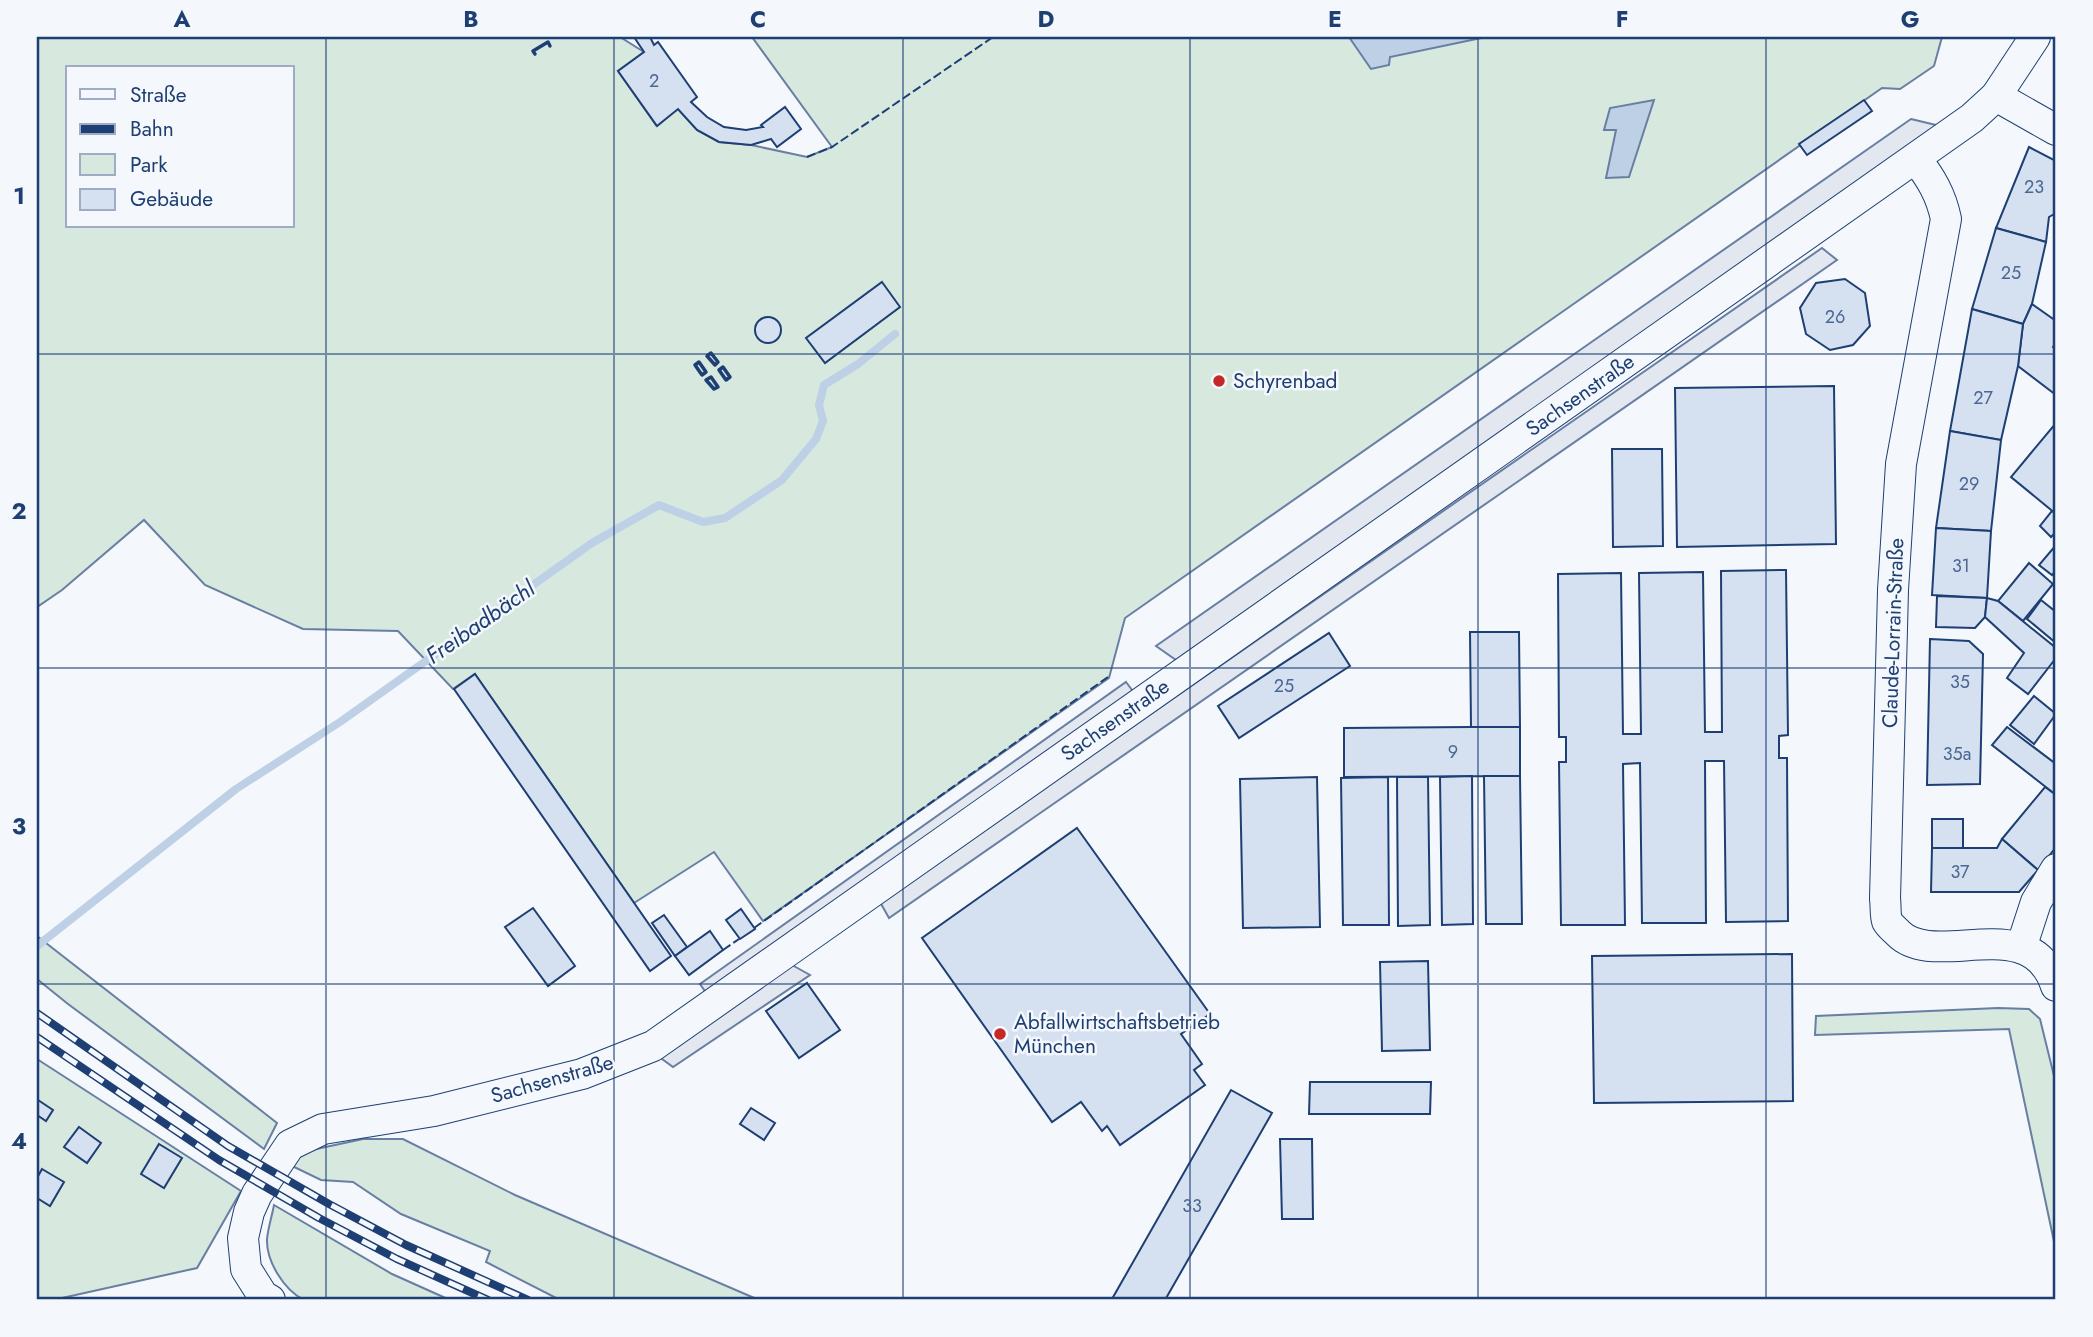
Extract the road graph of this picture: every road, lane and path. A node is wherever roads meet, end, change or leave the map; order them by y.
1 (2035, 37) edge
2 (1996, 96) junction
3 (2056, 130) edge
4 (1916, 159) junction
5 (2056, 869) edge
6 (2021, 948) junction
7 (2056, 986) edge
8 (270, 1300) edge

1 - 2 street
2 - 3 street
2 - 4 street, Sachsenstraße
4 - 6 street, Claude-Lorrain-Straße
4 - 8 street, Sachsenstraße
5 - 6 street
6 - 7 street

